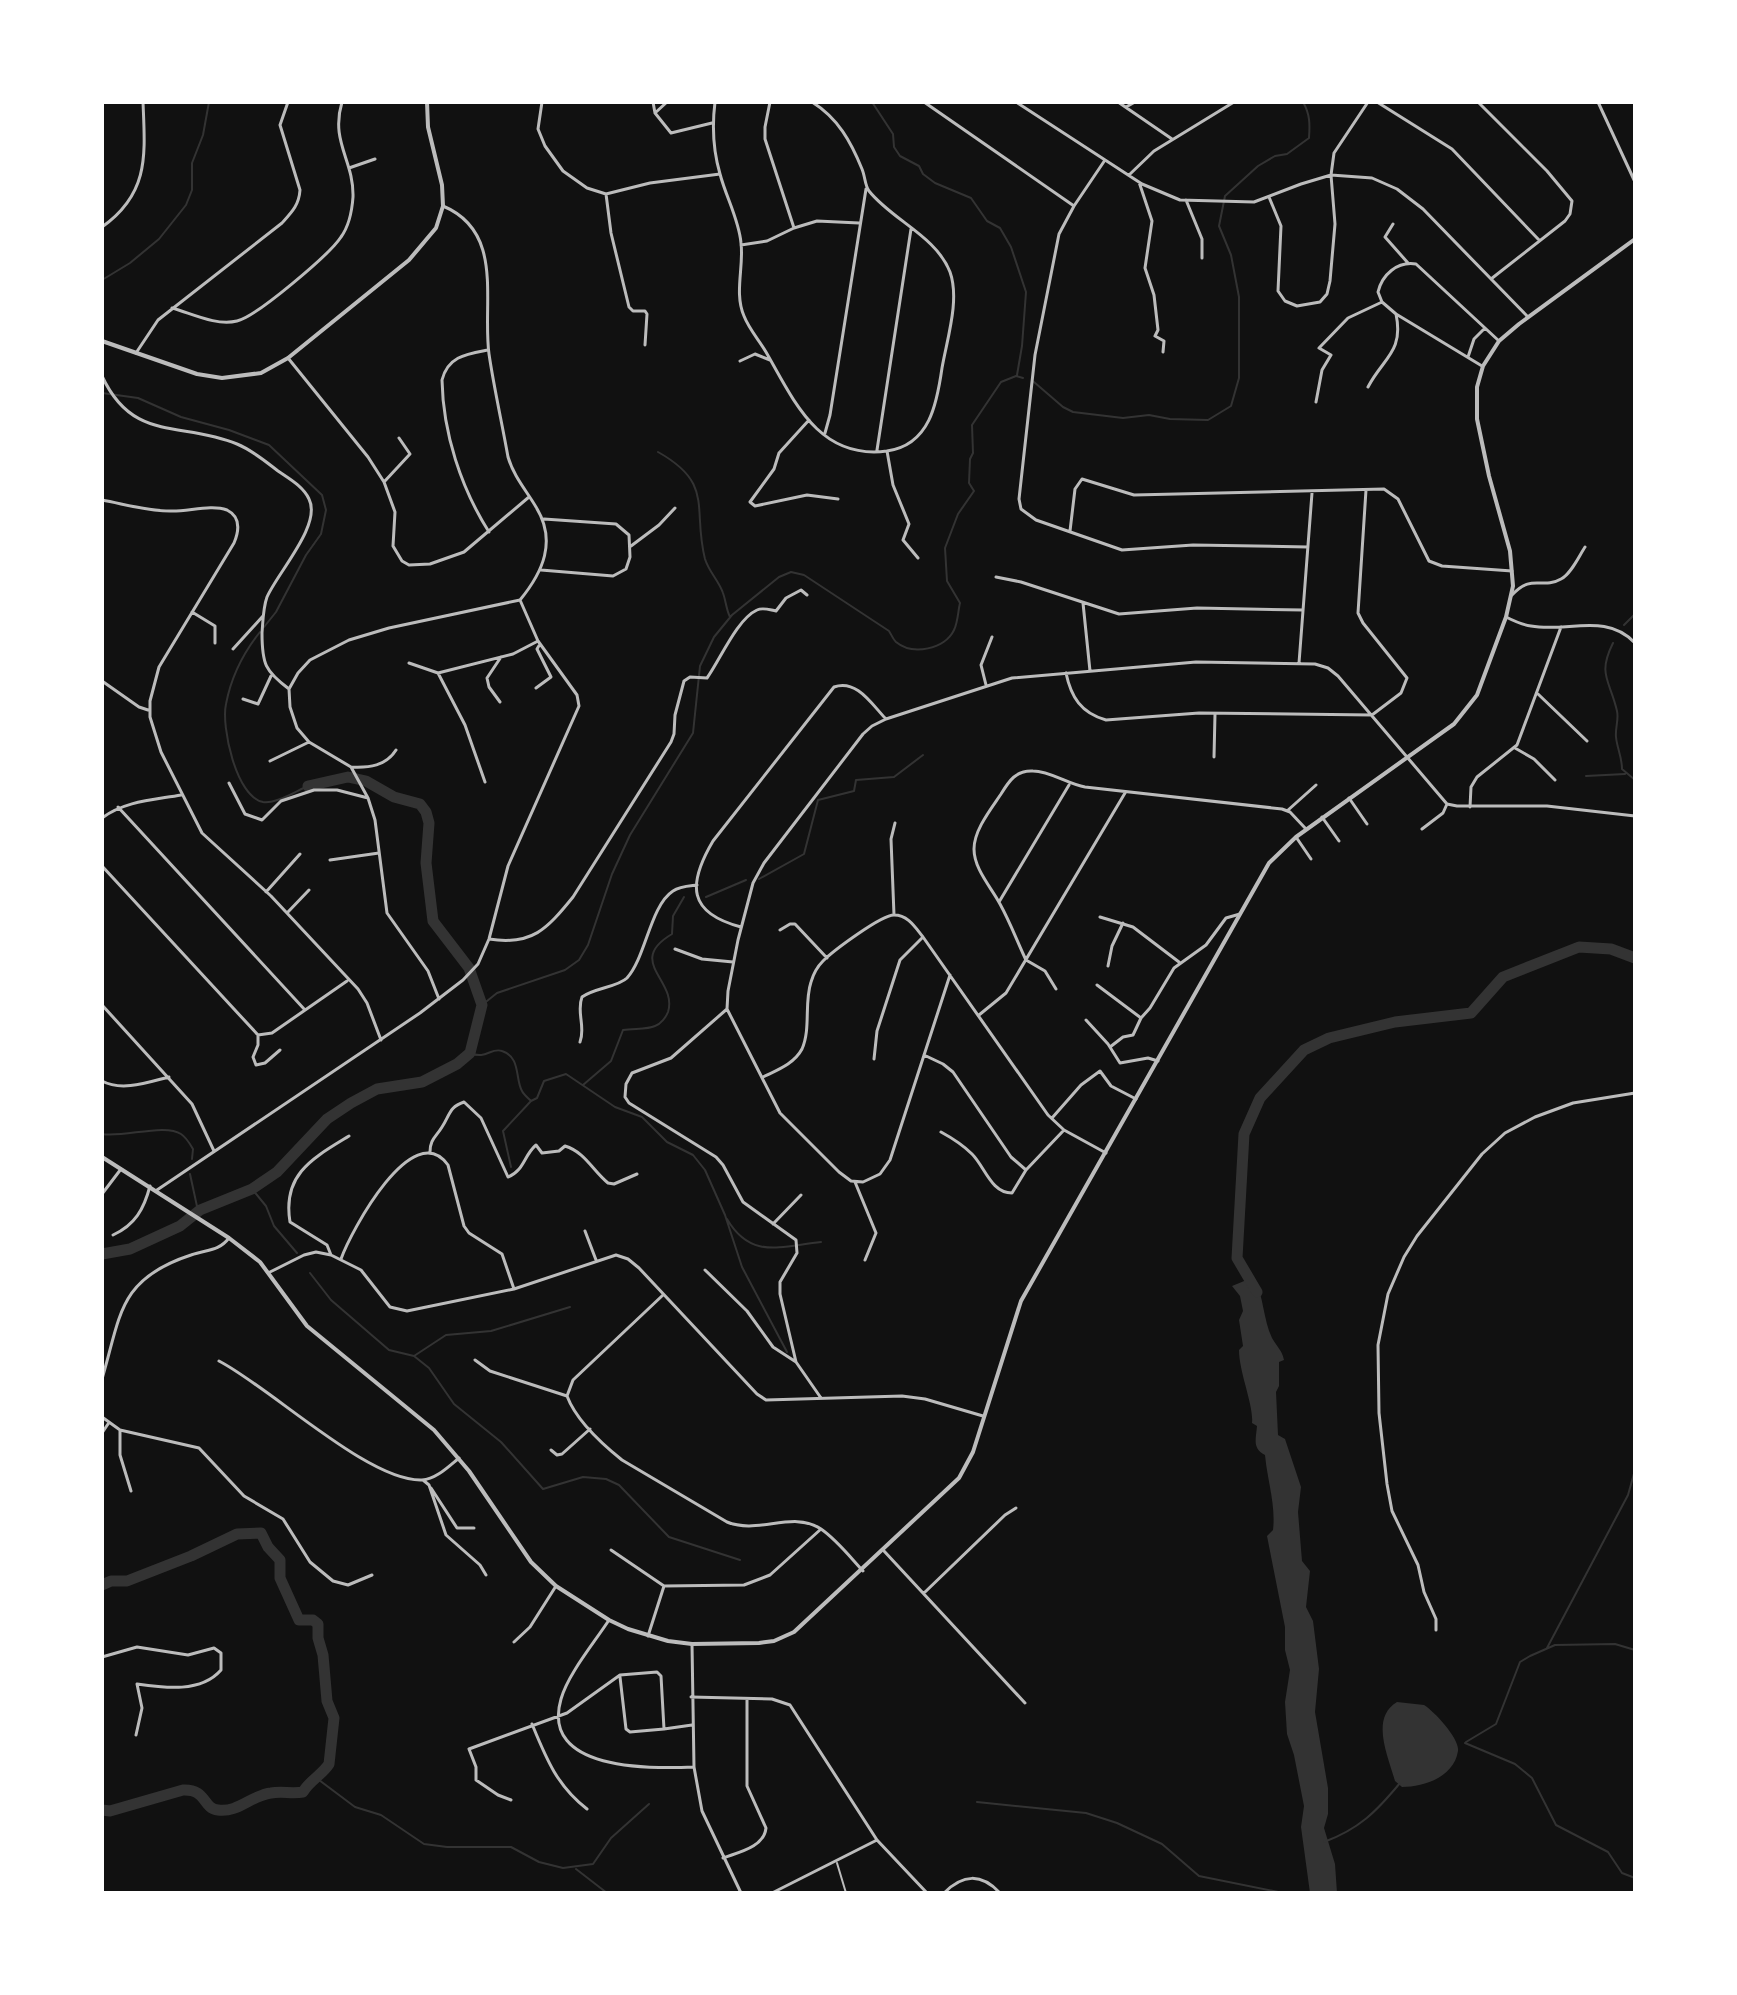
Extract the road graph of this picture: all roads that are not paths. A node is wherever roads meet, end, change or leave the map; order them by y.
1 (143, 102) edge
2 (288, 102) edge
3 (342, 102) edge
4 (427, 102) edge
5 (542, 102) edge
6 (653, 102) edge
7 (667, 102) edge
8 (715, 102) edge
9 (770, 102) edge
10 (812, 102) edge
11 (924, 102) edge
12 (1016, 102) edge
13 (1118, 102) edge
14 (1135, 102) edge
15 (1234, 102) edge
16 (1368, 102) edge
17 (1377, 102) edge
18 (1478, 102) edge
19 (1598, 102) edge
20 (1126, 107) junction
21 (655, 113) junction
22 (713, 122) junction
23 (1172, 139) junction
24 (375, 159) dead end
25 (1105, 160) junction
26 (349, 168) junction
27 (720, 174) junction
28 (1129, 175) junction
29 (1331, 175) junction
30 (1139, 182) junction
31 (1635, 182) edge
32 (866, 189) junction
33 (606, 194) junction
34 (1269, 197) junction
35 (1186, 200) junction
36 (443, 206) junction
37 (1074, 206) junction
38 (859, 223) junction
39 (1393, 224) dead end
40 (102, 227) edge
41 (794, 228) junction
42 (911, 229) junction
43 (1635, 239) edge
44 (1539, 240) junction
45 (741, 245) junction
46 (1202, 258) dead end
47 (1408, 263) junction
48 (1491, 279) junction
49 (1382, 302) junction
50 (172, 308) junction
51 (1396, 314) junction
52 (1528, 317) junction
53 (1485, 328) junction
54 (102, 341) edge
55 (1499, 341) junction
56 (645, 345) dead end
57 (488, 350) junction
58 (1163, 352) dead end
59 (136, 353) junction
60 (1468, 357) junction
61 (288, 358) junction
62 (770, 360) junction
63 (740, 361) dead end
64 (1483, 366) junction
65 (102, 376) edge
66 (1368, 387) dead end
67 (1316, 402) dead end
68 (809, 420) junction
69 (825, 434) junction
70 (399, 438) dead end
71 (877, 451) junction
72 (887, 451) junction
73 (384, 482) junction
74 (1366, 490) junction
75 (1312, 493) junction
76 (529, 497) junction
77 (838, 499) dead end
78 (102, 500) edge
79 (675, 508) dead end
80 (543, 519) junction
81 (1070, 531) junction
82 (489, 532) junction
83 (631, 546) junction
84 (1308, 547) junction
85 (1585, 547) dead end
86 (918, 558) dead end
87 (541, 570) junction
88 (1512, 571) junction
89 (996, 577) dead end
90 (807, 595) dead end
91 (1512, 595) junction
92 (520, 600) junction
93 (1083, 602) junction
94 (1303, 610) junction
95 (192, 612) junction
96 (1506, 617) junction
97 (263, 619) junction
98 (1561, 627) junction
99 (992, 637) dead end
100 (539, 642) junction
101 (215, 643) dead end
102 (1635, 643) edge
103 (233, 649) dead end
104 (501, 657) junction
105 (409, 663) dead end
106 (1299, 663) junction
107 (1090, 671) junction
108 (438, 673) junction
109 (1066, 673) junction
110 (271, 676) junction
111 (102, 681) edge
112 (986, 685) junction
113 (536, 688) dead end
114 (289, 689) junction
115 (1538, 694) junction
116 (243, 699) dead end
117 (500, 702) dead end
118 (148, 710) junction
119 (1215, 714) junction
120 (1372, 715) junction
121 (886, 719) junction
122 (1587, 741) dead end
123 (309, 742) junction
124 (1515, 748) junction
125 (396, 750) dead end
126 (1214, 757) dead end
127 (1635, 757) edge
128 (1407, 758) junction
129 (270, 761) dead end
130 (1635, 765) edge
131 (352, 769) junction
132 (1555, 780) dead end
133 (485, 782) dead end
134 (229, 783) dead end
135 (1069, 784) junction
136 (1316, 785) dead end
137 (1125, 793) junction
138 (181, 795) junction
139 (368, 798) junction
140 (1349, 798) junction
141 (1447, 804) junction
142 (118, 807) junction
143 (1470, 807) junction
144 (1287, 811) junction
145 (1635, 816) edge
146 (1322, 817) junction
147 (102, 818) edge
148 (895, 823) dead end
149 (1367, 824) dead end
150 (1306, 829) junction
151 (1422, 829) dead end
152 (1296, 837) junction
153 (1339, 841) dead end
154 (379, 853) junction
155 (300, 854) dead end
156 (1311, 859) dead end
157 (330, 860) dead end
158 (102, 866) edge
159 (697, 885) junction
160 (309, 890) dead end
161 (266, 892) junction
162 (999, 902) junction
163 (287, 913) junction
164 (1240, 914) junction
165 (894, 915) junction
166 (1100, 917) dead end
167 (1123, 923) junction
168 (741, 927) junction
169 (780, 930) dead end
170 (923, 937) junction
171 (489, 939) junction
172 (675, 949) dead end
173 (827, 958) junction
174 (1026, 960) junction
175 (733, 962) junction
176 (1179, 962) junction
177 (1108, 966) dead end
178 (950, 975) junction
179 (349, 980) junction
180 (1097, 985) dead end
181 (1056, 989) dead end
182 (439, 999) junction
183 (102, 1005) edge
184 (727, 1009) junction
185 (305, 1010) junction
186 (978, 1016) junction
187 (1141, 1018) junction
188 (1086, 1020) dead end
189 (258, 1035) junction
190 (381, 1040) junction
191 (580, 1042) dead end
192 (1110, 1047) junction
193 (280, 1050) dead end
194 (924, 1055) junction
195 (874, 1059) dead end
196 (1158, 1061) junction
197 (169, 1077) junction
198 (763, 1077) junction
199 (102, 1081) edge
200 (1635, 1093) edge
201 (1136, 1099) junction
202 (1051, 1118) junction
203 (1064, 1130) junction
204 (941, 1132) dead end
205 (349, 1136) dead end
206 (214, 1151) junction
207 (430, 1152) junction
208 (1106, 1153) junction
209 (102, 1157) edge
210 (121, 1169) junction
211 (1026, 1170) junction
212 (637, 1174) dead end
213 (855, 1182) junction
214 (150, 1186) junction
215 (157, 1190) junction
216 (102, 1194) edge
217 (801, 1195) dead end
218 (773, 1224) junction
219 (585, 1231) dead end
220 (113, 1235) dead end
221 (229, 1238) junction
222 (331, 1255) junction
223 (341, 1259) junction
224 (596, 1260) junction
225 (865, 1260) dead end
226 (705, 1270) dead end
227 (270, 1272) junction
228 (514, 1289) junction
229 (663, 1295) junction
230 (475, 1360) dead end
231 (219, 1361) dead end
232 (796, 1362) junction
233 (102, 1379) edge
234 (567, 1396) junction
235 (822, 1399) junction
236 (983, 1416) junction
237 (102, 1417) edge
238 (108, 1424) junction
239 (590, 1429) junction
240 (120, 1430) junction
241 (102, 1433) edge
242 (551, 1450) dead end
243 (459, 1458) junction
244 (423, 1480) junction
245 (429, 1485) junction
246 (131, 1491) dead end
247 (1016, 1508) dead end
248 (474, 1528) dead end
249 (821, 1529) junction
250 (611, 1550) dead end
251 (884, 1551) junction
252 (863, 1571) junction
253 (372, 1575) dead end
254 (486, 1575) dead end
255 (556, 1586) junction
256 (664, 1586) junction
257 (924, 1593) junction
258 (609, 1620) junction
259 (1436, 1630) dead end
260 (648, 1636) junction
261 (514, 1642) dead end
262 (692, 1644) junction
263 (102, 1657) edge
264 (620, 1675) junction
265 (691, 1697) junction
266 (747, 1698) junction
267 (1025, 1703) dead end
268 (557, 1716) junction
269 (532, 1724) junction
270 (692, 1725) junction
271 (664, 1729) junction
272 (136, 1735) dead end
273 (694, 1767) junction
274 (511, 1800) dead end
275 (587, 1809) dead end
276 (877, 1840) junction
277 (723, 1858) junction
278 (836, 1862) junction
279 (741, 1893) edge
280 (772, 1893) edge
281 (846, 1893) edge
282 (927, 1893) edge
283 (944, 1893) edge
284 (1000, 1893) edge

1 - 40 street
2 - 50 street
3 - 26 street
4 - 36 street
5 - 33 street
6 - 21 street
7 - 21 street
8 - 22 street
9 - 41 street
10 - 32 street
11 - 37 street
12 - 25 street
13 - 20 street
14 - 20 street
15 - 23 street
16 - 29 street
17 - 44 street
18 - 44 street
19 - 31 street
20 - 23 street
21 - 22 street
22 - 27 street
23 - 28 street
24 - 26 street
25 - 28 street
25 - 37 street
26 - 50 street
27 - 33 street
27 - 45 street
28 - 30 street
29 - 34 street
29 - 34 street
29 - 48 street
30 - 35 street
30 - 58 street
32 - 38 street
32 - 42 street
33 - 56 street
34 - 35 street
35 - 46 street
36 - 57 street
36 - 61 street
37 - 81 street
38 - 41 street
38 - 69 street
39 - 47 street
41 - 45 street
42 - 71 street
42 - 72 street
43 - 52 street
44 - 48 street
45 - 62 street
47 - 49 street
47 - 53 street
48 - 52 street
49 - 51 street
49 - 67 street
50 - 59 street
51 - 60 street
51 - 66 street
52 - 55 street
53 - 55 street
53 - 60 street
54 - 59 street
55 - 64 street
57 - 76 street
57 - 82 street
59 - 61 street
60 - 64 street
61 - 73 street
62 - 63 street
62 - 68 street
64 - 88 street
65 - 97 street
68 - 69 street
68 - 77 street
69 - 71 street
70 - 73 street
71 - 72 street
72 - 86 street
73 - 82 street
74 - 75 street
74 - 88 street
74 - 120 street
75 - 81 street
75 - 84 street
76 - 80 street
76 - 82 street
78 - 95 street
79 - 83 street
80 - 83 street
80 - 87 street
81 - 84 street
83 - 87 street
84 - 94 street
85 - 91 street
87 - 92 street
88 - 91 street
89 - 93 street
90 - 171 street
91 - 96 street
92 - 100 street
92 - 114 street
93 - 94 street
93 - 107 street
94 - 106 street
95 - 101 street
95 - 118 street
96 - 98 street
96 - 128 street
97 - 103 street
97 - 110 street
98 - 102 street
98 - 115 street
99 - 112 street
100 - 104 street
100 - 113 street
100 - 171 street
104 - 108 street
104 - 117 street
105 - 108 street
106 - 107 street
106 - 120 street
107 - 109 street
108 - 133 street
109 - 112 street
109 - 119 street
110 - 114 street
110 - 116 street
111 - 118 street
112 - 121 street
114 - 123 street
115 - 122 street
115 - 124 street
118 - 138 street
119 - 120 street
119 - 126 street
120 - 128 street
121 - 159 street
121 - 168 street
123 - 129 street
123 - 131 street
124 - 132 street
124 - 143 street
125 - 131 street
127 - 130 street
128 - 140 street
128 - 141 street
131 - 139 street
134 - 139 street
135 - 137 street
135 - 162 street
135 - 162 street
136 - 144 street
137 - 144 street
137 - 174 street
138 - 142 street
138 - 161 street
139 - 154 street
140 - 146 street
140 - 149 street
141 - 143 street
141 - 151 street
142 - 147 street
142 - 185 street
143 - 145 street
144 - 150 street
146 - 150 street
146 - 153 street
148 - 165 street
150 - 152 street
152 - 156 street
152 - 164 street
154 - 157 street
154 - 182 street
155 - 161 street
158 - 189 street
159 - 168 street
159 - 191 street
160 - 163 street
161 - 163 street
162 - 174 street
163 - 179 street
164 - 176 street
164 - 196 street
165 - 170 street
165 - 173 street
166 - 167 street
167 - 176 street
167 - 177 street
168 - 175 street
169 - 173 street
170 - 178 street
170 - 195 street
171 - 182 street
172 - 175 street
173 - 198 street
174 - 181 street
174 - 186 street
175 - 184 street
176 - 187 street
178 - 186 street
178 - 194 street
179 - 185 street
179 - 190 street
180 - 187 street
182 - 190 street
183 - 197 street
184 - 198 street
184 - 218 street
185 - 189 street
186 - 202 street
187 - 192 street
188 - 192 street
189 - 193 street
190 - 206 street
192 - 196 street
194 - 211 street
194 - 213 street
196 - 201 street
197 - 199 street
197 - 206 street
198 - 213 street
200 - 259 street
201 - 202 street
201 - 208 street
202 - 203 street
203 - 208 street
203 - 211 street
204 - 211 street
205 - 222 street
206 - 215 street
207 - 212 street
207 - 223 street
207 - 228 street
208 - 236 street
209 - 210 street
210 - 214 street
210 - 216 street
213 - 225 street
214 - 215 street
214 - 220 street
215 - 221 street
217 - 218 street
218 - 232 street
219 - 224 street
221 - 227 street
221 - 233 street
222 - 223 street
222 - 227 street
223 - 228 street
224 - 228 street
224 - 229 street
226 - 232 street
227 - 243 street
229 - 234 street
229 - 235 street
230 - 234 street
231 - 244 street
232 - 235 street
234 - 239 street
235 - 236 street
236 - 251 street
237 - 238 street
238 - 240 street
238 - 241 street
239 - 242 street
239 - 249 street
240 - 246 street
240 - 253 street
243 - 244 street
243 - 255 street
244 - 245 street
245 - 248 street
245 - 254 street
247 - 257 street
249 - 252 street
249 - 256 street
250 - 256 street
251 - 252 street
251 - 257 street
252 - 262 street
255 - 258 street
255 - 261 street
256 - 260 street
257 - 267 street
258 - 260 street
258 - 268 street
260 - 262 street
262 - 265 street
263 - 272 street
264 - 268 street
264 - 271 street
264 - 271 street
265 - 266 street
265 - 270 street
266 - 276 street
266 - 277 street
268 - 269 street
268 - 273 street
269 - 274 street
269 - 275 street
270 - 271 street
270 - 273 street
273 - 277 street
276 - 278 street
276 - 282 street
277 - 279 street
278 - 280 street
278 - 281 lane
283 - 284 street

